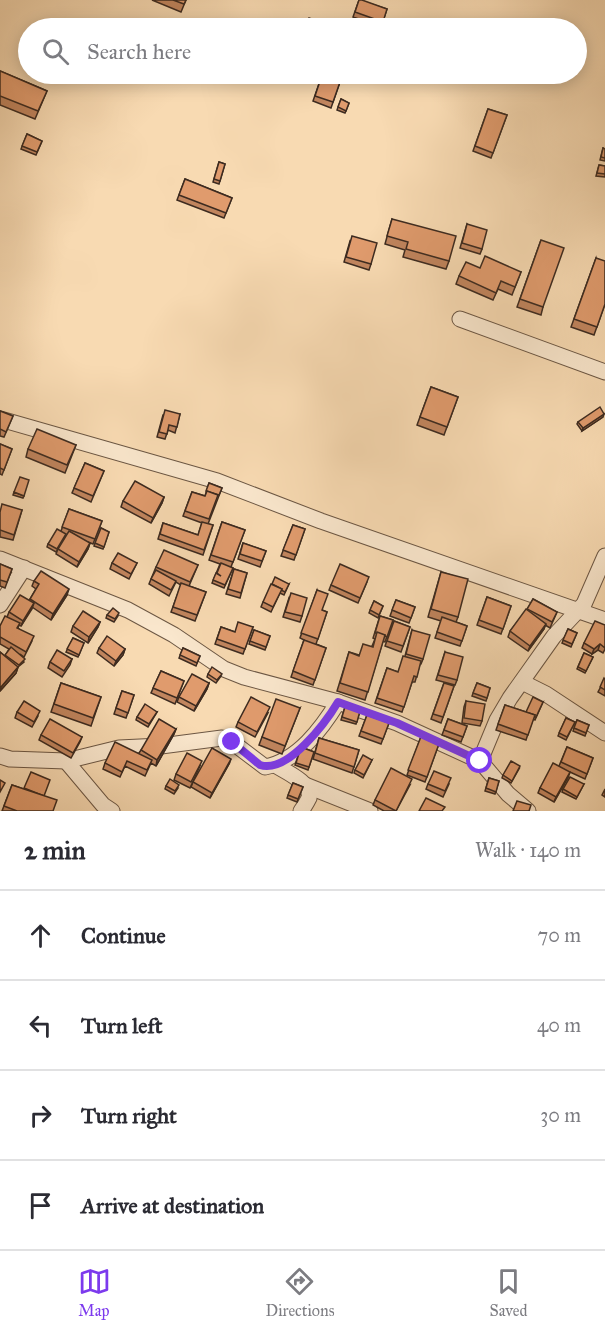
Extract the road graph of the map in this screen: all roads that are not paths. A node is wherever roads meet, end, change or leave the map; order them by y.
1 (460, 319) dead end
2 (605, 372) edge
3 (0, 419) edge
4 (605, 556) edge
5 (0, 559) edge
6 (24, 568) junction
7 (0, 605) edge
8 (578, 610) junction
9 (605, 620) edge
10 (522, 682) junction
11 (338, 702) junction
12 (605, 733) edge
13 (0, 756) edge
14 (66, 761) junction
15 (480, 761) junction
16 (274, 765) junction
17 (305, 785) junction
18 (112, 811) edge
19 (302, 811) edge
20 (370, 811) edge
21 (528, 811) edge

1 - 2 street
3 - 8 street
4 - 8 street
5 - 6 street
6 - 7 street
6 - 11 street
8 - 9 street
8 - 10 street
10 - 12 street
10 - 15 street
11 - 15 street
11 - 16 street
13 - 14 street
14 - 16 street
14 - 18 street
15 - 21 street
16 - 17 street
17 - 19 street
17 - 20 street

